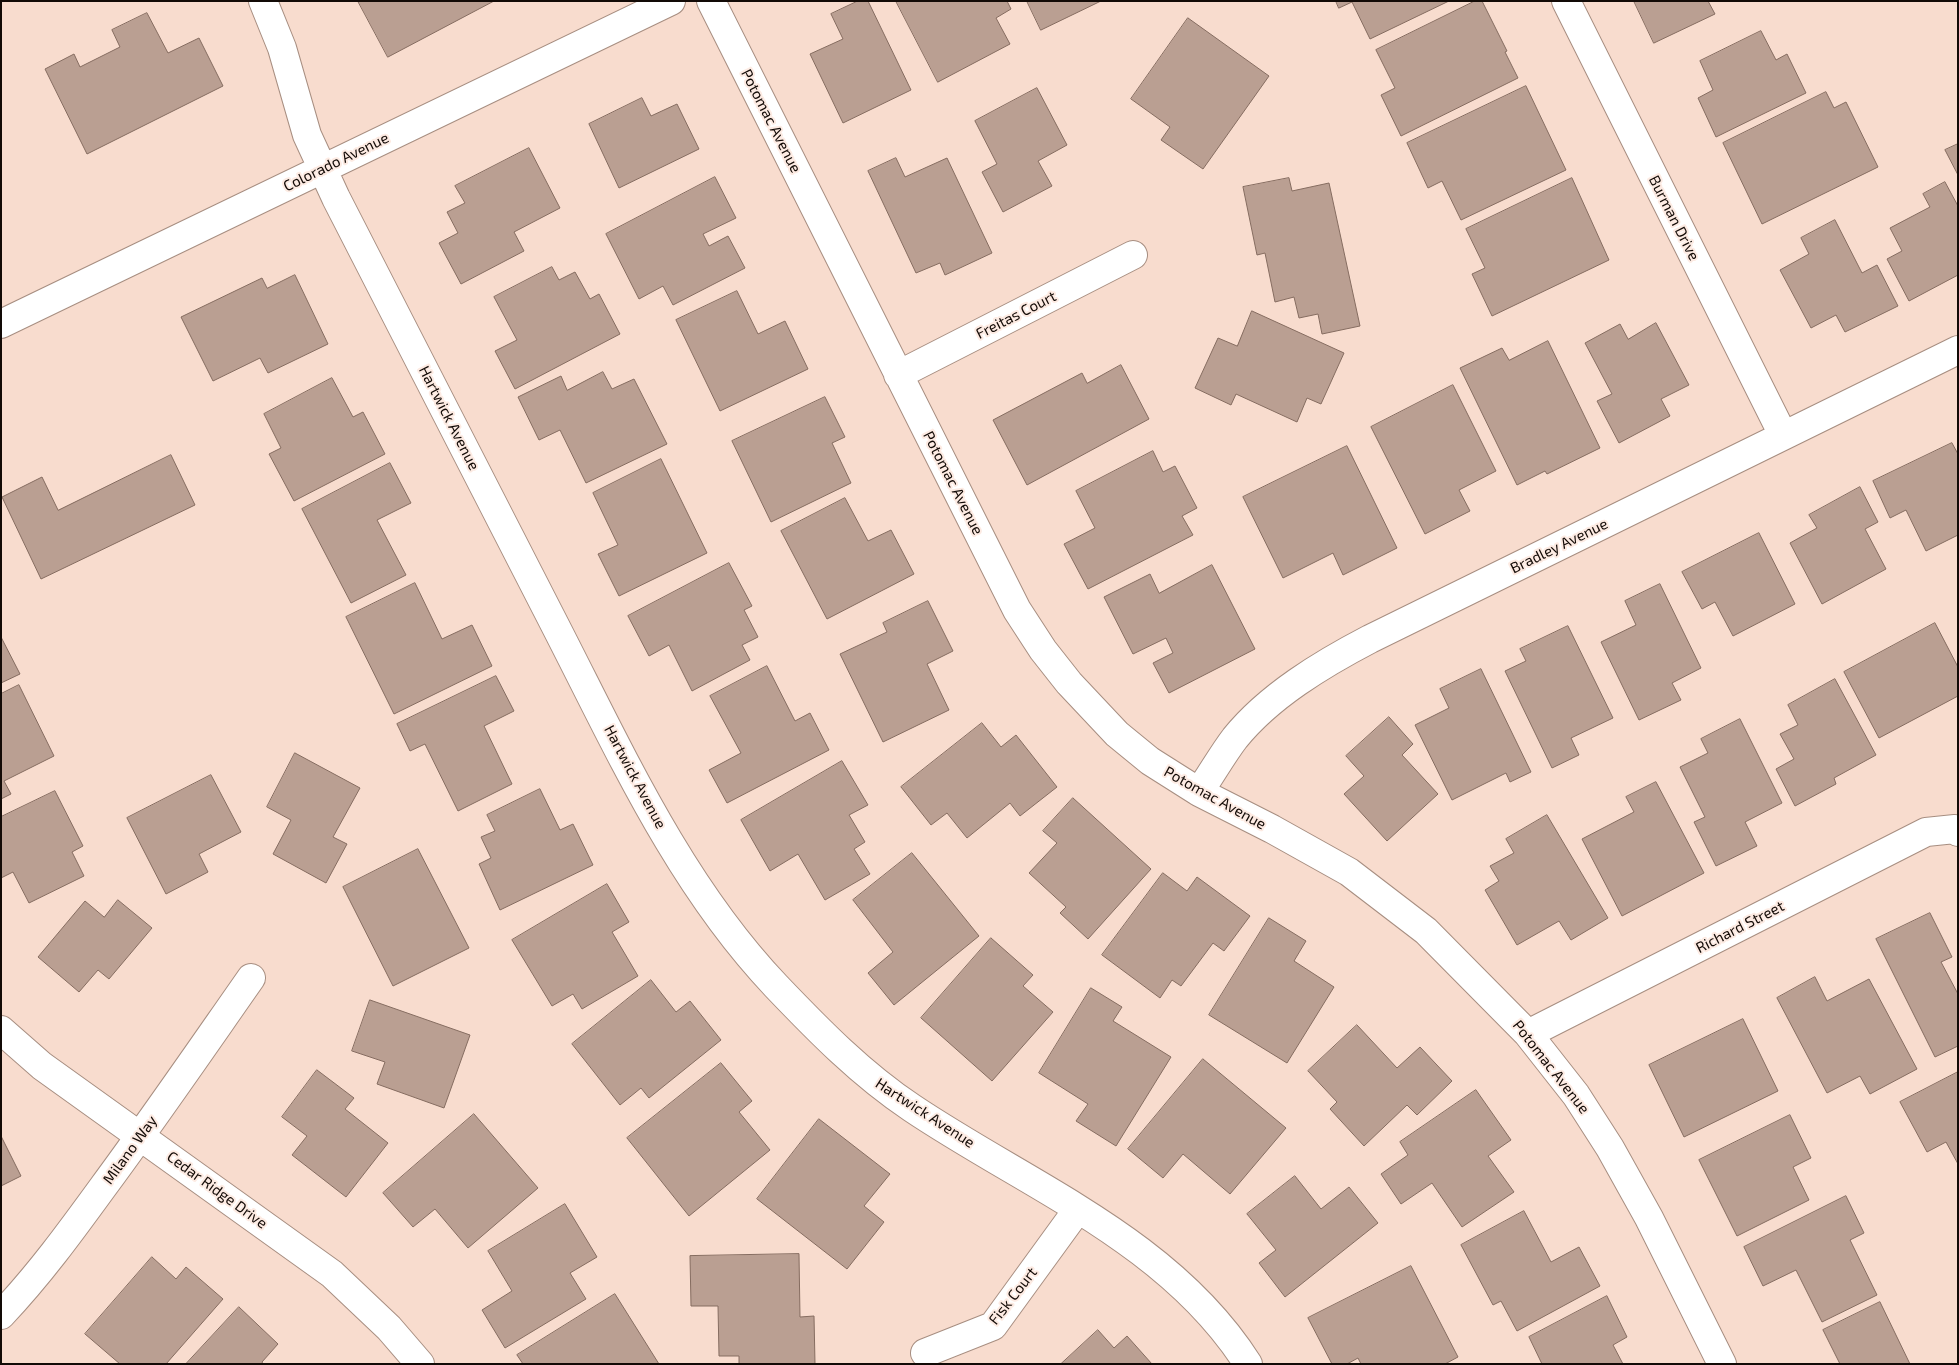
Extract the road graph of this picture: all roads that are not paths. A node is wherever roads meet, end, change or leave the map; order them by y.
1 (263, 1) edge
2 (671, 1) edge
3 (711, 1) edge
4 (1566, 1) edge
5 (322, 168) junction
6 (1133, 255) dead end
7 (1, 324) edge
8 (1958, 350) edge
9 (898, 375) junction
10 (1783, 435) junction
11 (1199, 792) junction
12 (1956, 830) edge
13 (251, 978) dead end
14 (1, 1030) edge
15 (1528, 1034) junction
16 (141, 1136) junction
17 (1078, 1209) junction
18 (1, 1315) edge
19 (925, 1353) dead end
20 (420, 1364) edge
21 (1248, 1364) edge
22 (1722, 1364) edge

1 - 5 street, Hartwick Avenue
2 - 5 street, Colorado Avenue
3 - 9 street, Potomac Avenue
4 - 10 street, Burman Drive
5 - 7 street, Colorado Avenue
5 - 17 street, Hartwick Avenue
6 - 9 street, Freitas Court
8 - 10 street, Bradley Avenue
9 - 11 street, Potomac Avenue
10 - 11 street, Bradley Avenue
11 - 15 street, Potomac Avenue
12 - 15 street, Richard Street
13 - 16 street, Milano Way
14 - 16 street, Cedar Ridge Drive
15 - 22 street, Potomac Avenue
16 - 18 street, Milano Way
16 - 20 street, Cedar Ridge Drive
17 - 19 street, Fisk Court
17 - 21 street, Hartwick Avenue

